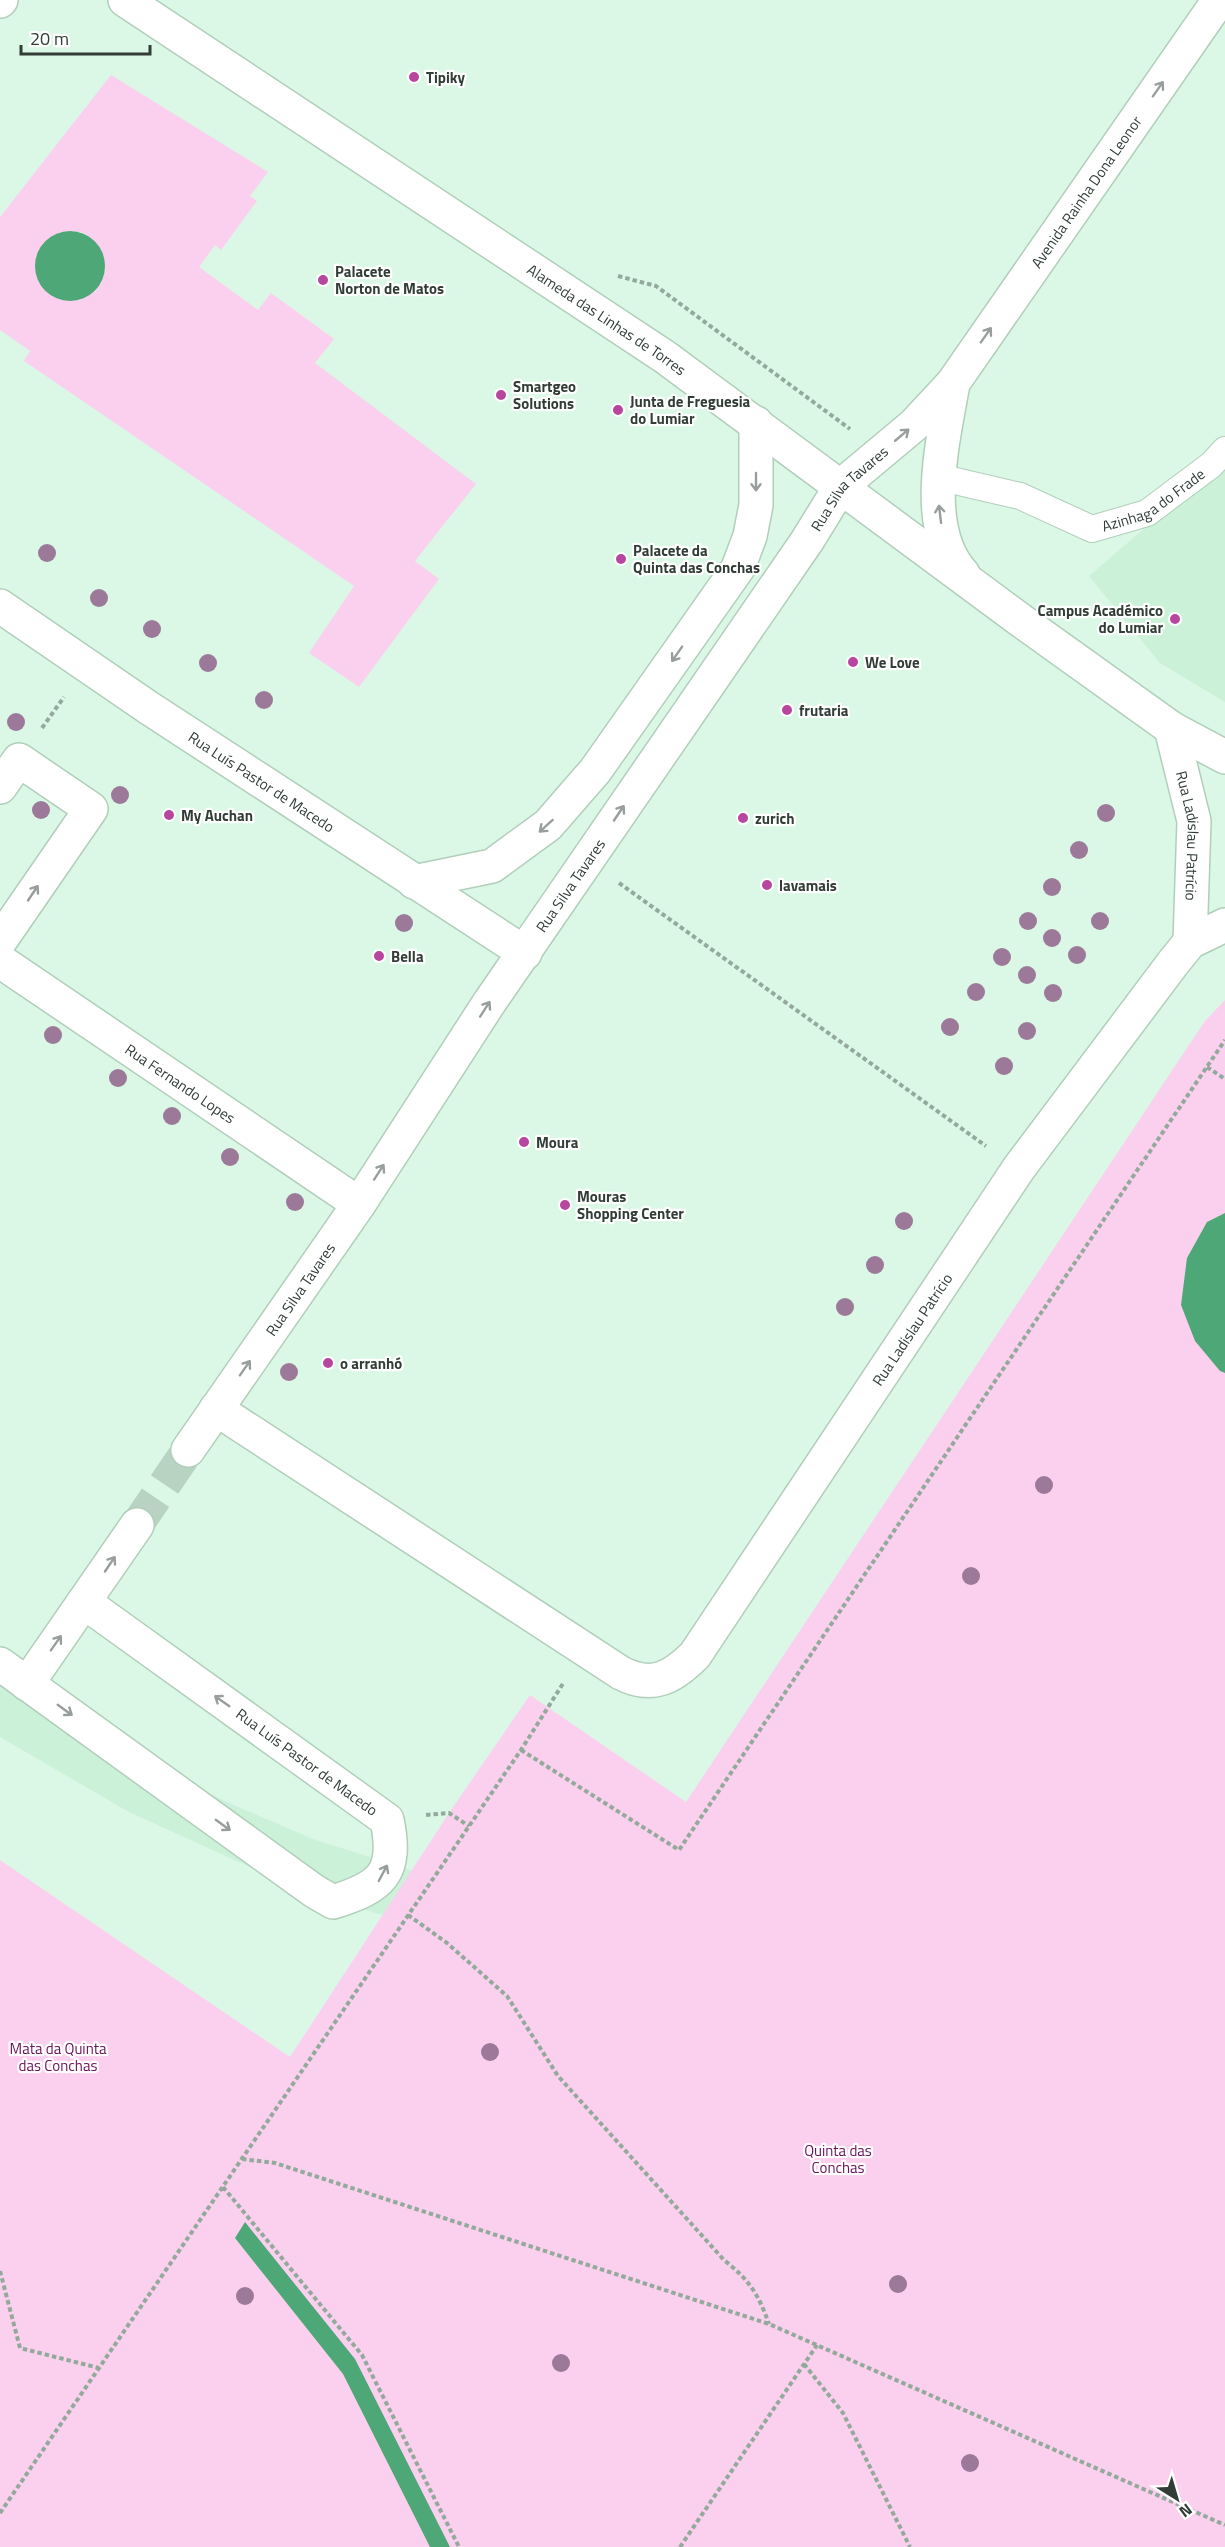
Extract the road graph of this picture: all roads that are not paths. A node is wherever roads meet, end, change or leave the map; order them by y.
1 (125, 0) edge
2 (1219, 0) edge
3 (953, 383) junction
4 (756, 423) junction
5 (1225, 450) edge
6 (938, 477) junction
7 (841, 486) junction
8 (972, 584) junction
9 (0, 606) edge
10 (1171, 728) junction
11 (1225, 757) edge
12 (0, 788) edge
13 (414, 882) junction
14 (1225, 925) edge
15 (0, 941) edge
16 (1190, 942) junction
17 (525, 953) junction
18 (0, 961) edge
19 (359, 1204) junction
20 (216, 1409) junction
21 (188, 1450) tunnel mouth
22 (136, 1525) tunnel mouth
23 (84, 1602) junction
24 (0, 1664) edge
25 (27, 1684) junction

1 - 4 street, Alameda das Linhas de Torres
3 -> 2 street, Avenida Rainha Dona Leonor
3 - 6 street
7 -> 3 street, Rua Silva Tavares
4 - 7 street, Alameda das Linhas de Torres
4 -> 13 street
5 - 6 lane, Azinhaga do Frade
8 -> 6 street
7 - 8 street, Alameda das Linhas de Torres
17 -> 7 street, Rua Silva Tavares
8 - 10 street, Alameda das Linhas de Torres
9 - 13 street, Rua Luís Pastor de Macedo
10 - 11 street, Alameda das Linhas de Torres
10 - 16 street, Rua Ladislau Patrício
15 -> 12 street
13 - 17 street, Rua Luís Pastor de Macedo
14 - 16 street, Rua Ladislau Patrício
16 - 20 street, Rua Ladislau Patrício
19 -> 17 street, Rua Silva Tavares
18 - 19 street, Rua Fernando Lopes
20 -> 19 street, Rua Silva Tavares
20 - 21 street, Rua Silva Tavares
23 -> 22 street
25 -> 23 street
25 -> 23 street, Rua Luís Pastor de Macedo
24 - 25 street, Rua Luís Pastor de Macedo

